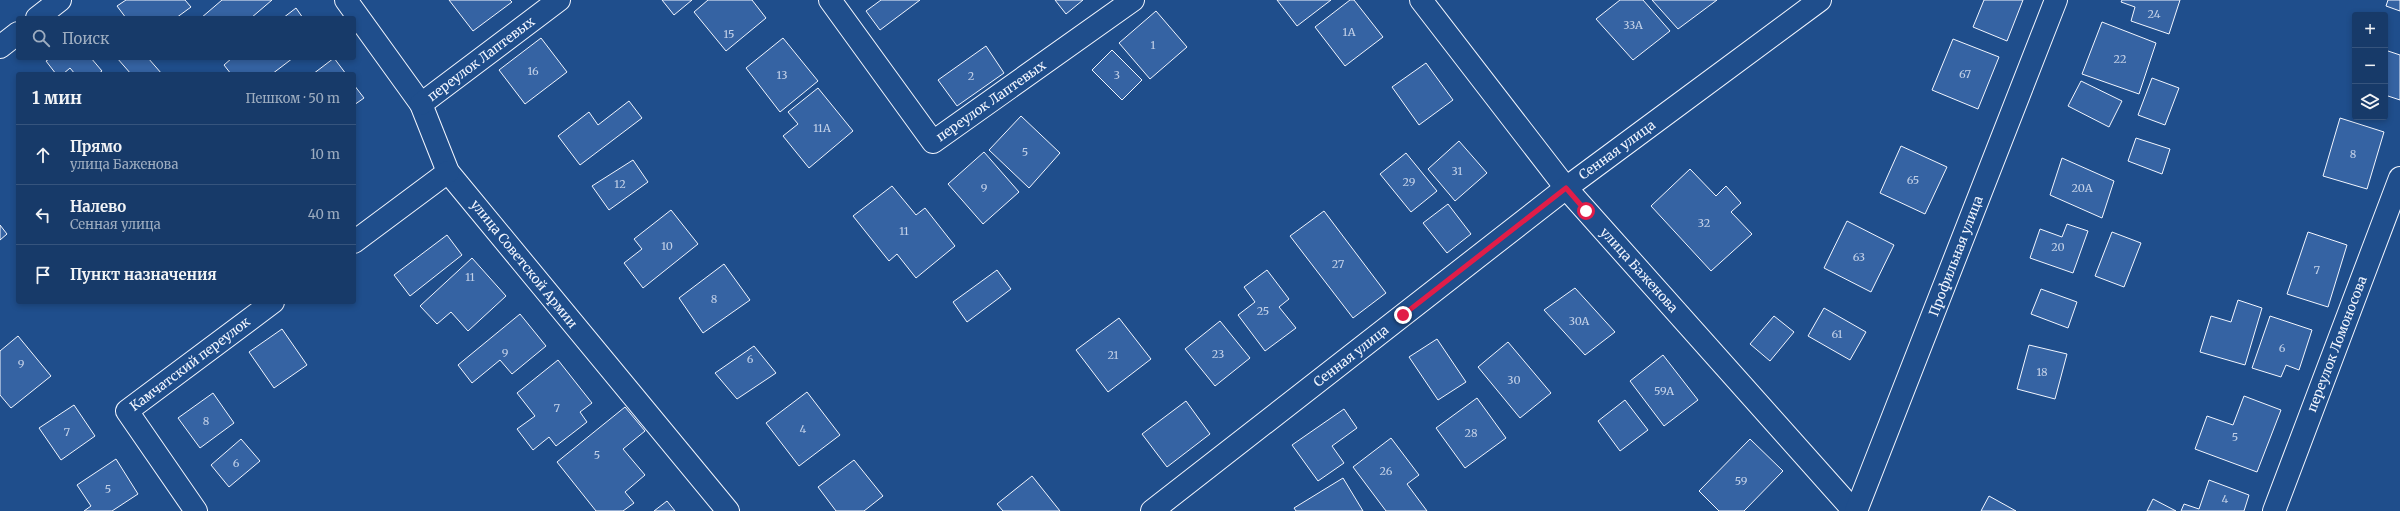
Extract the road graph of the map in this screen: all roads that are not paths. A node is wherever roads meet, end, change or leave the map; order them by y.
1 (60, 0) edge
2 (346, 0) edge
3 (560, 0) edge
4 (830, 0) edge
5 (1133, 0) edge
6 (1421, 0) edge
7 (1820, 0) edge
8 (2056, 0) edge
9 (40, 16) edge
10 (16, 35) edge
11 (0, 47) edge
12 (421, 104) junction
13 (448, 172) junction
14 (2400, 178) edge
15 (1566, 188) junction
16 (356, 241) edge
17 (270, 304) edge
18 (196, 511) edge
19 (728, 511) edge
20 (1152, 511) edge
21 (1855, 511) edge
22 (2274, 511) edge

1 - 9 street
2 - 12 street, улица Советской Армии
3 - 12 street, переулок Лаптевых
4 - 5 street, переулок Лаптевых
6 - 15 street, улица Баженова
7 - 15 street, Сенная улица
8 - 21 street, Профильная улица
10 - 11 street
12 - 13 street, улица Советской Армии
13 - 16 street
13 - 19 street, улица Советской Армии
14 - 22 street, переулок Ломоносова
15 - 20 street, Сенная улица
15 - 21 street, улица Баженова
17 - 18 street, Камчатский переулок

